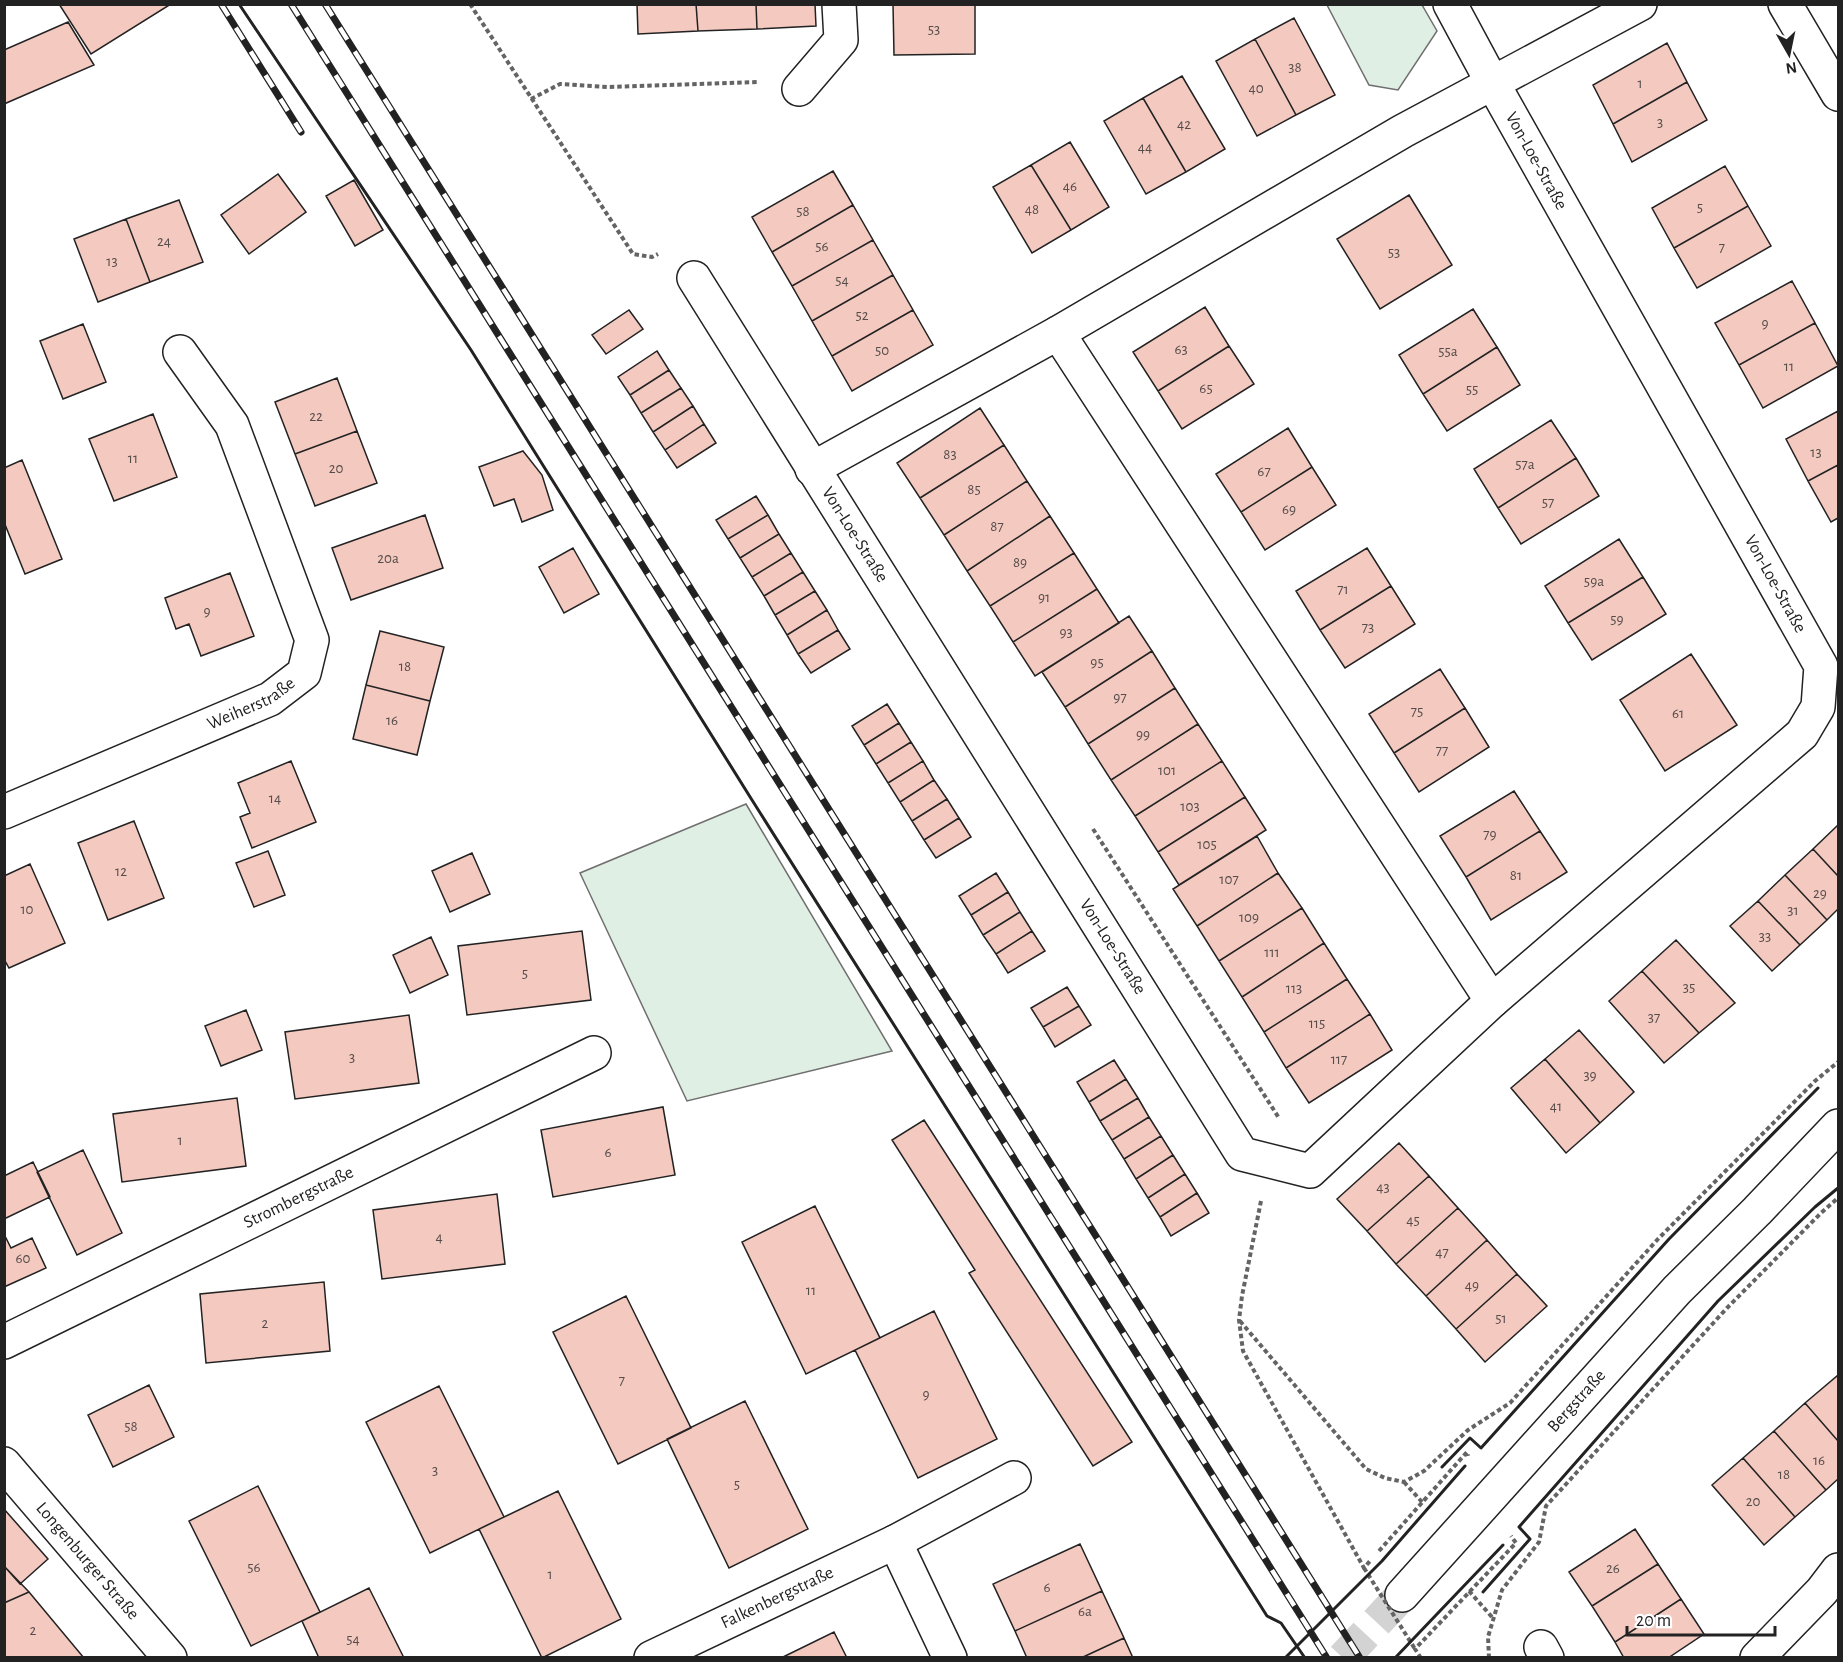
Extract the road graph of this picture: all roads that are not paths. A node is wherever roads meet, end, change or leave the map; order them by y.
1 (839, 4) edge
2 (1450, 4) edge
3 (1640, 4) edge
4 (1785, 4) edge
5 (1492, 82) junction
6 (800, 89) road end
7 (1839, 94) edge
8 (694, 278) dead end
9 (1058, 333) junction
10 (180, 352) dead end
11 (812, 469) junction
12 (4, 812) edge
13 (1492, 1001) junction
14 (594, 1053) dead end
15 (1839, 1126) edge
16 (1839, 1157) edge
17 (1757, 1211) junction
18 (4, 1342) edge
19 (4, 1464) edge
20 (1014, 1478) dead end
21 (895, 1542) junction
22 (1833, 1592) edge
23 (1402, 1595) tunnel mouth
24 (657, 1656) edge
25 (170, 1658) edge
26 (950, 1658) edge
27 (1757, 1658) edge

1 - 6 street
2 - 5 street, Von-Loe-Straße
3 - 5 street, Von-Loe-Straße
4 - 7 street
5 - 9 street, Von-Loe-Straße
5 - 13 street, Von-Loe-Straße
8 - 11 street, Von-Loe-Straße
9 - 11 street, Von-Loe-Straße
9 - 13 street
10 - 12 street, Weiherstraße
11 - 13 street, Von-Loe-Straße
14 - 18 street, Strombergstraße
15 - 17 street, Bergstraße
16 - 17 street, Bergstraße
17 - 23 street, Bergstraße
19 - 25 street, Longenburger Straße
20 - 21 street, Falkenbergstraße
21 - 24 street, Falkenbergstraße
21 - 26 street
22 - 27 street

